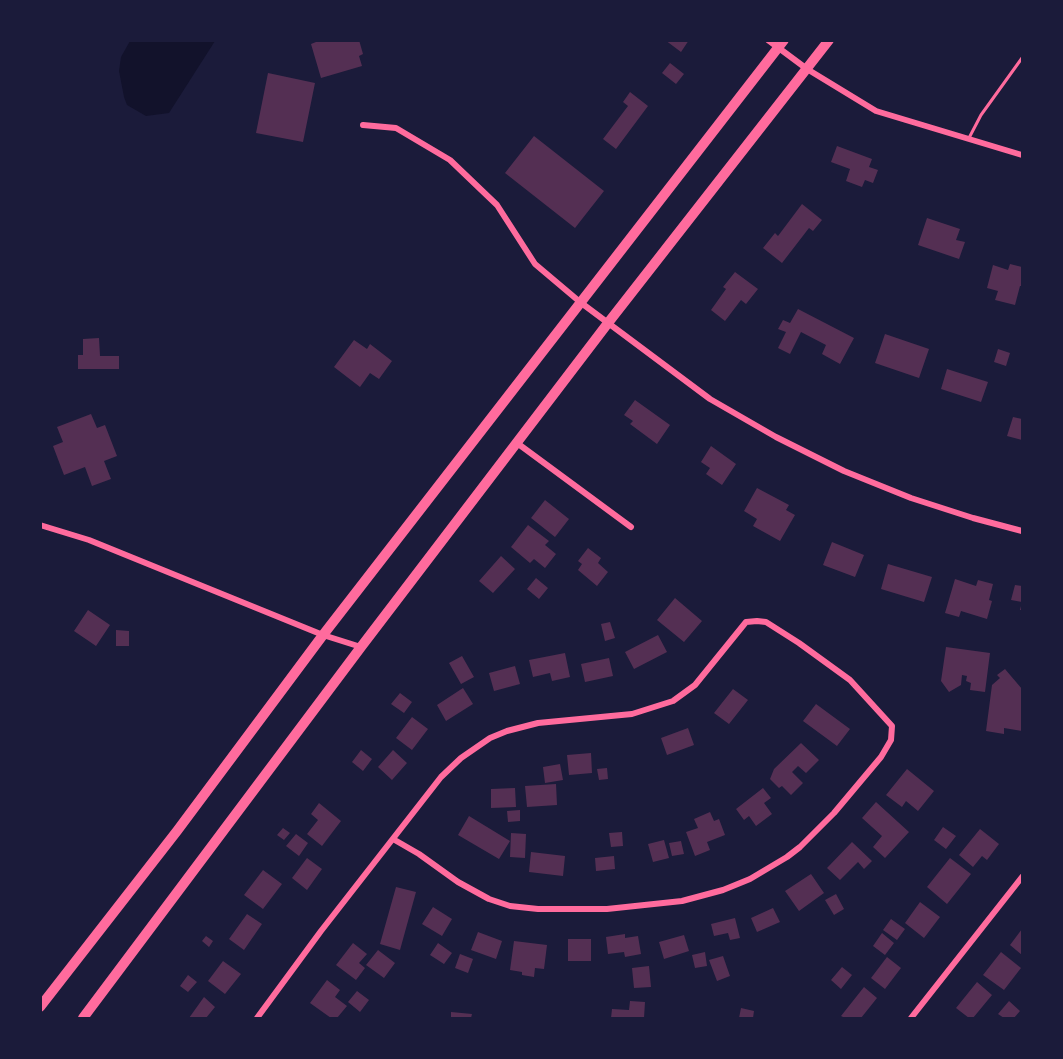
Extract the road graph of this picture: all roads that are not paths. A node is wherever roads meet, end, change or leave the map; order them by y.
1 (768, 40) edge
2 (828, 40) edge
3 (781, 44) edge
4 (1023, 58) edge
5 (807, 69) junction
6 (363, 125) dead end
7 (968, 140) junction
8 (1023, 155) edge
9 (580, 302) junction
10 (608, 323) junction
11 (517, 443) junction
12 (40, 525) edge
13 (632, 527) dead end
14 (1023, 531) edge
15 (323, 635) junction
16 (361, 647) junction
17 (393, 839) junction
18 (1023, 877) edge
19 (40, 1006) edge
20 (83, 1018) edge
21 (257, 1018) edge
22 (911, 1018) edge

1 - 3 street
2 - 5 main road
3 - 5 street
3 - 9 main road
4 - 7 lane
5 - 7 street
5 - 10 main road
6 - 9 street
7 - 8 street
9 - 10 street
9 - 15 main road
10 - 11 main road
10 - 14 street
11 - 13 street
11 - 16 main road
12 - 15 street
15 - 16 street
15 - 19 main road
16 - 20 main road
17 - 17 street
17 - 21 street
18 - 22 street

